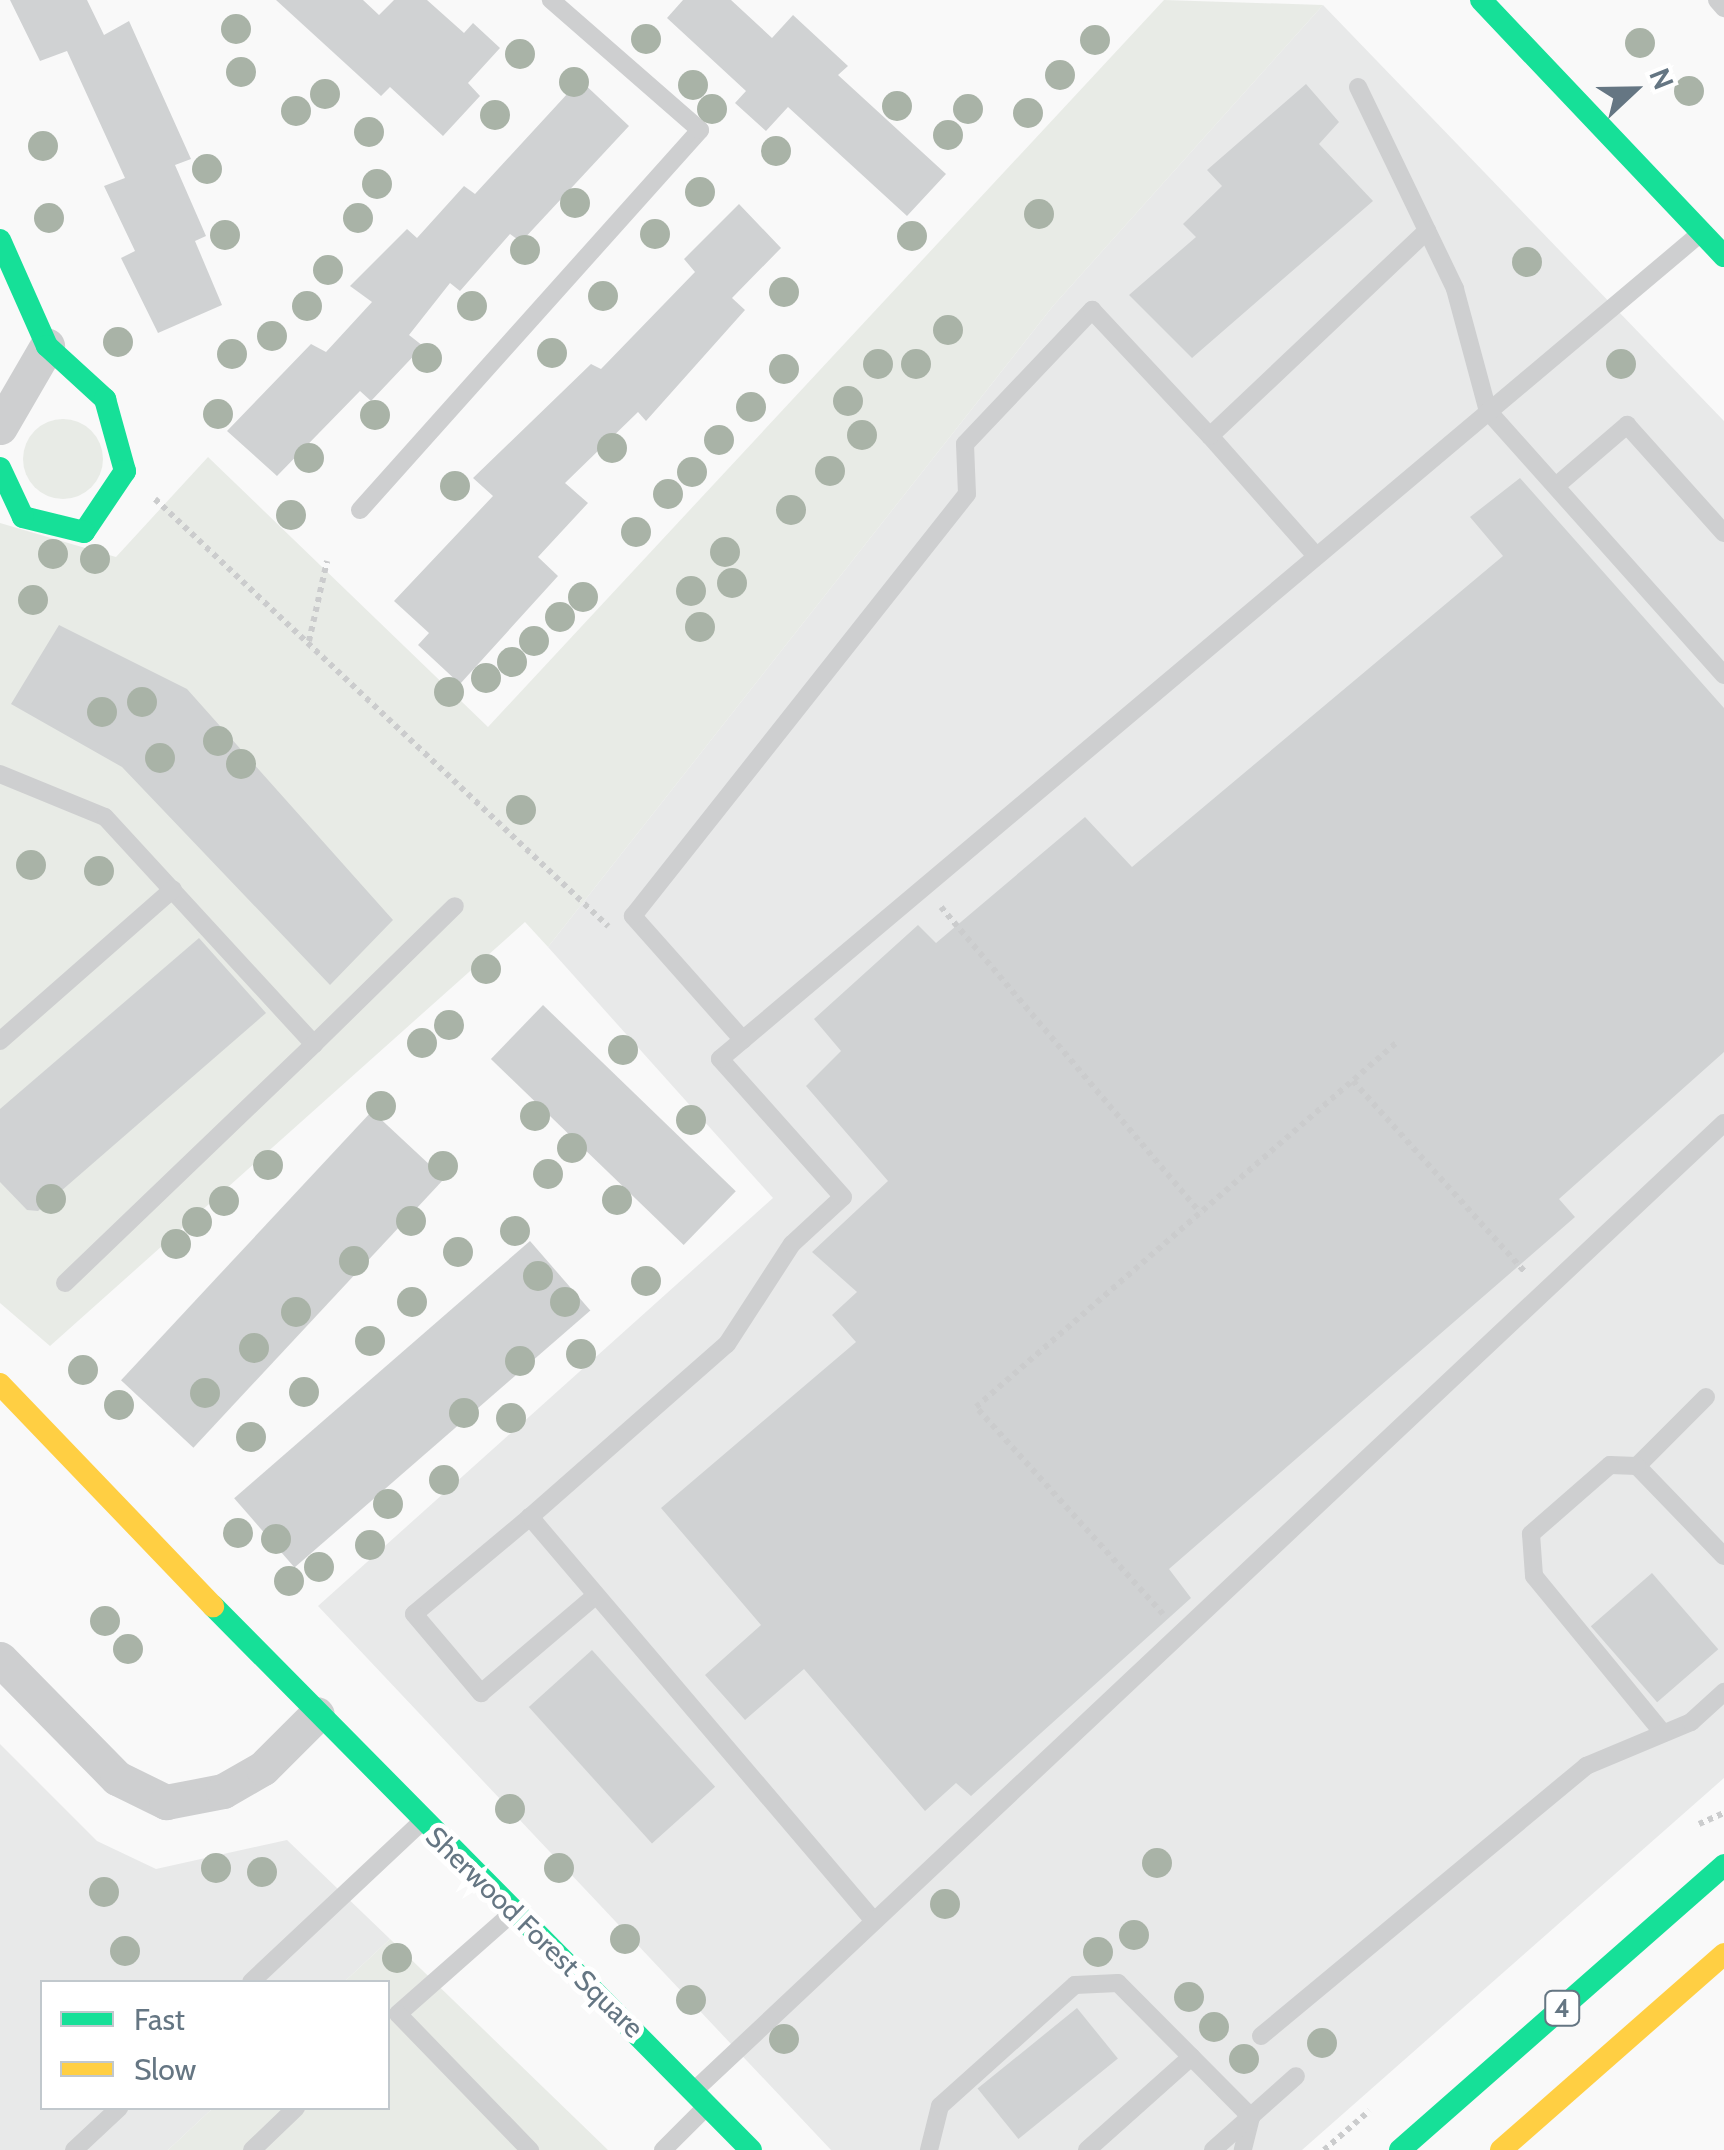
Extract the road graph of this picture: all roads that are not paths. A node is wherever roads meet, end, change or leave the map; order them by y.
1 (551, 0) edge
2 (1480, 0) edge
3 (1717, 0) edge
4 (1724, 8) edge
5 (1358, 87) dead end
6 (1427, 231) junction
7 (1701, 232) junction
8 (0, 240) edge
9 (1724, 256) edge
10 (47, 346) junction
11 (1488, 411) junction
12 (0, 426) edge
13 (1210, 436) junction
14 (0, 468) edge
15 (1556, 486) junction
16 (360, 510) dead end
17 (1724, 532) edge
18 (1316, 556) junction
19 (1724, 675) edge
20 (0, 774) edge
21 (173, 889) junction
22 (455, 906) dead end
23 (742, 1040) junction
24 (0, 1041) edge
25 (314, 1044) junction
26 (1724, 1123) edge
27 (64, 1283) dead end
28 (0, 1384) edge
29 (1706, 1397) dead end
30 (1637, 1466) junction
31 (530, 1517) junction
32 (1724, 1556) edge
33 (595, 1596) junction
34 (0, 1659) edge
35 (1724, 1692) edge
36 (317, 1714) junction
37 (1663, 1733) junction
38 (422, 1822) junction
39 (1724, 1865) edge
40 (510, 1915) junction
41 (874, 1921) junction
42 (1724, 1954) edge
43 (253, 1980) edge
44 (393, 2019) edge
45 (1260, 2036) dead end
46 (1191, 2057) junction
47 (1296, 2076) dead end
48 (704, 2096) junction
49 (117, 2110) edge
50 (294, 2110) edge
51 (1250, 2117) junction
52 (74, 2150) edge
53 (252, 2150) edge
54 (530, 2150) edge
55 (663, 2150) edge
56 (751, 2150) edge
57 (929, 2150) edge
58 (1087, 2150) edge
59 (1213, 2150) edge
60 (1243, 2150) edge
61 (1400, 2150) edge
62 (1501, 2150) edge

1 - 16 lane
2 - 7 street
3 - 4 lane
5 - 6 lane
6 - 11 lane
6 - 13 lane
7 - 9 street
7 - 11 lane
8 - 10 street
10 - 12 street
10 - 14 street
11 - 15 lane
11 - 18 lane
13 - 18 lane
13 - 23 lane
15 - 17 lane
15 - 19 lane
18 - 23 lane
20 - 21 lane
21 - 24 lane
21 - 25 lane
22 - 25 lane
23 - 31 lane
25 - 27 lane
26 - 41 lane
28 - 36 street, Sherwood Forest Square
29 - 30 lane
30 - 32 lane
30 - 37 lane
31 - 33 lane
31 - 33 lane
33 - 41 lane
34 - 36 street
35 - 37 lane
36 - 38 street, Sherwood Forest Square
37 - 45 lane
38 - 40 street, Sherwood Forest Square
38 - 43 lane
39 - 61 street, 4
40 - 44 lane
40 - 48 street, Sherwood Forest Square
41 - 48 lane
42 - 62 street, 4
44 - 54 lane
46 - 51 lane
46 - 57 lane
46 - 58 lane
47 - 51 lane
48 - 55 lane
48 - 56 street, Sherwood Forest Square
49 - 52 lane
50 - 53 lane
51 - 59 lane
51 - 60 lane

